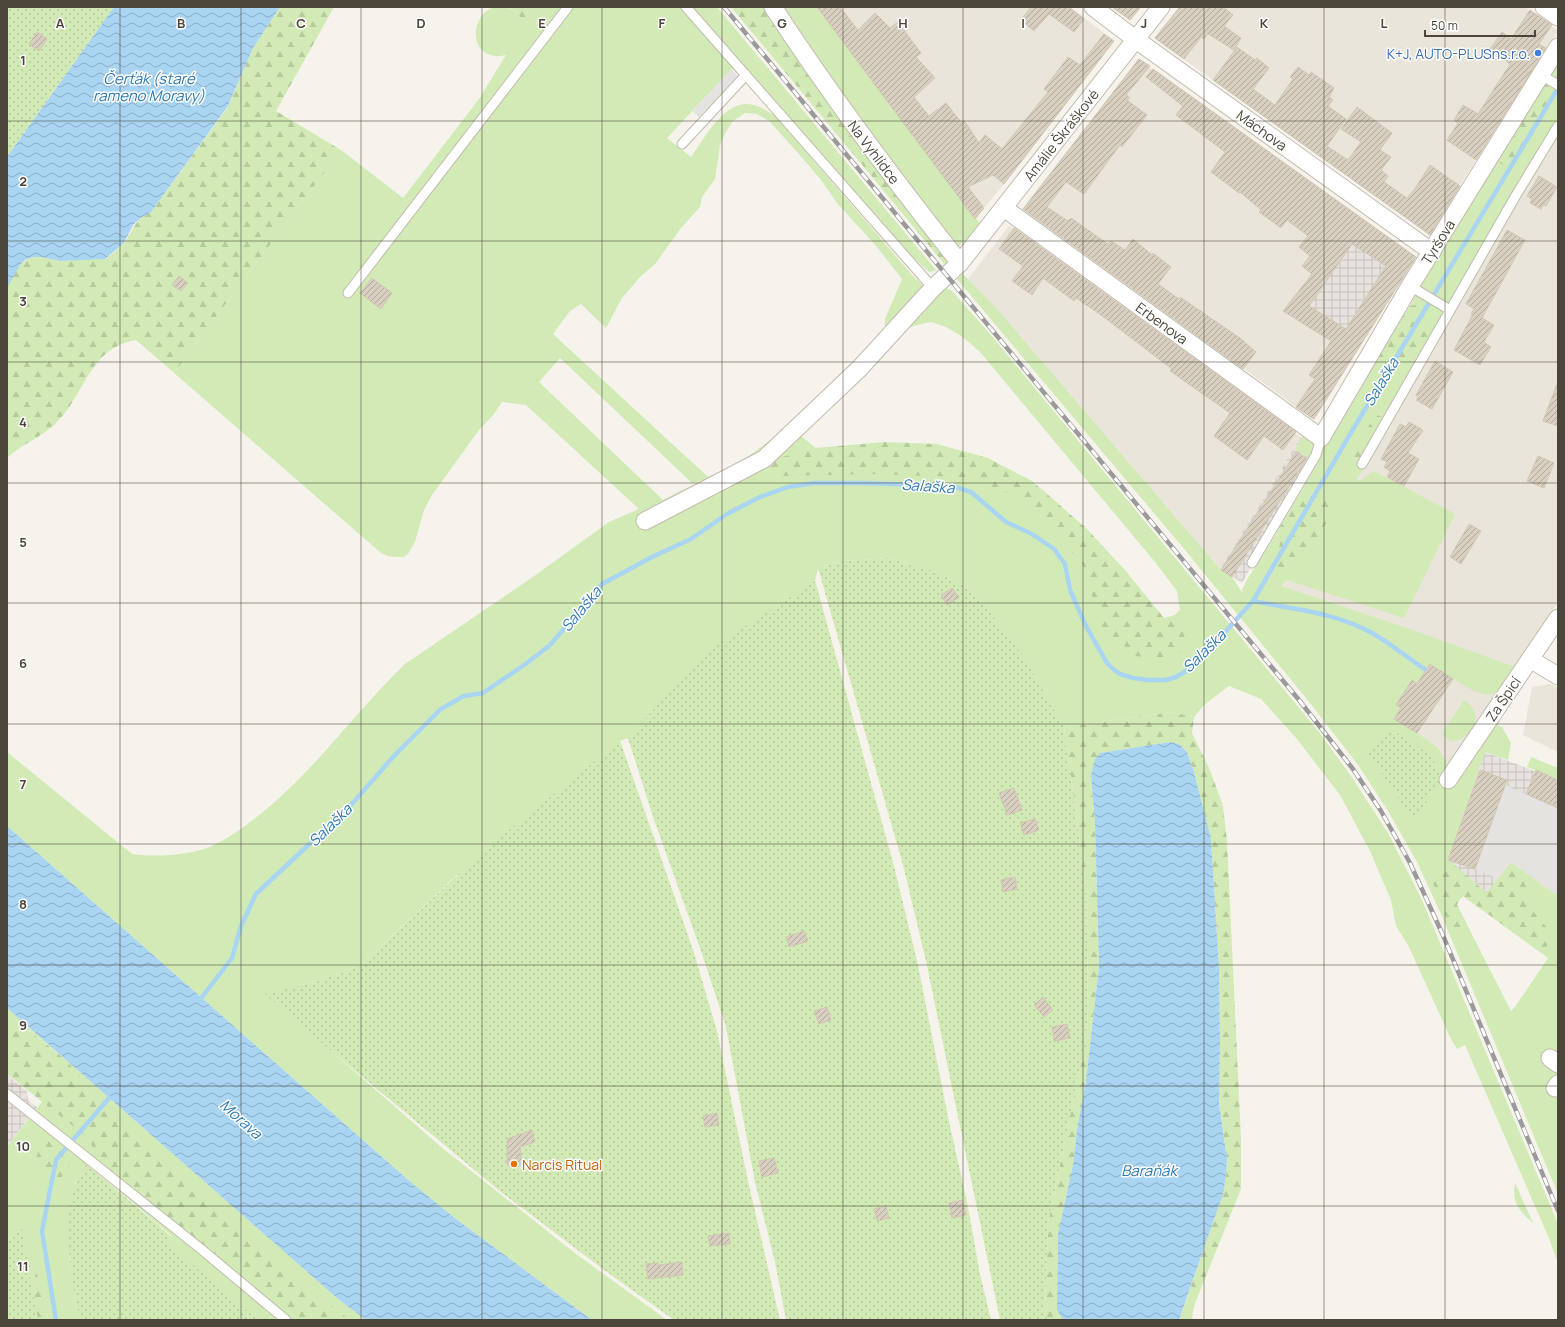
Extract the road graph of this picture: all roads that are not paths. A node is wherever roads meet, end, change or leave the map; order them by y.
1 (568, 7) edge
2 (686, 7) edge
3 (773, 7) edge
4 (1093, 7) edge
5 (1160, 7) edge
6 (1544, 7) edge
7 (1558, 17) edge
8 (1135, 39) junction
9 (1558, 47) edge
10 (746, 75) junction
11 (1551, 80) edge
12 (1558, 126) edge
13 (682, 144) dead end
14 (1004, 208) junction
15 (1432, 252) junction
16 (960, 263) junction
17 (933, 288) junction
18 (1417, 290) junction
19 (348, 293) dead end
20 (1450, 310) junction
21 (1320, 438) junction
22 (1362, 464) dead end
23 (645, 521) dead end
24 (1252, 563) dead end
25 (1558, 618) edge
26 (1530, 659) junction
27 (1558, 676) edge
28 (1448, 780) dead end
29 (7, 1094) edge
30 (286, 1320) edge

1 - 19 lane
2 - 10 lane
3 - 16 street, Na Vyhlídce
4 - 8 street, Máchova
5 - 8 street, Amálie Škráškové
6 - 7 street
8 - 14 street, Amálie Škráškové
8 - 15 street, Máchova
9 - 11 street, Tyršova
10 - 13 lane
10 - 17 lane
11 - 15 street, Tyršova
12 - 20 lane
14 - 16 street, Amálie Škráškové
14 - 21 street, Erbenova
15 - 18 street, Tyršova
16 - 17 street
17 - 23 street
18 - 20 lane
18 - 21 street, Tyršova
20 - 22 lane
21 - 24 lane
25 - 26 street, Za Špicí
26 - 27 street
26 - 28 street, Za Špicí
29 - 30 lane

